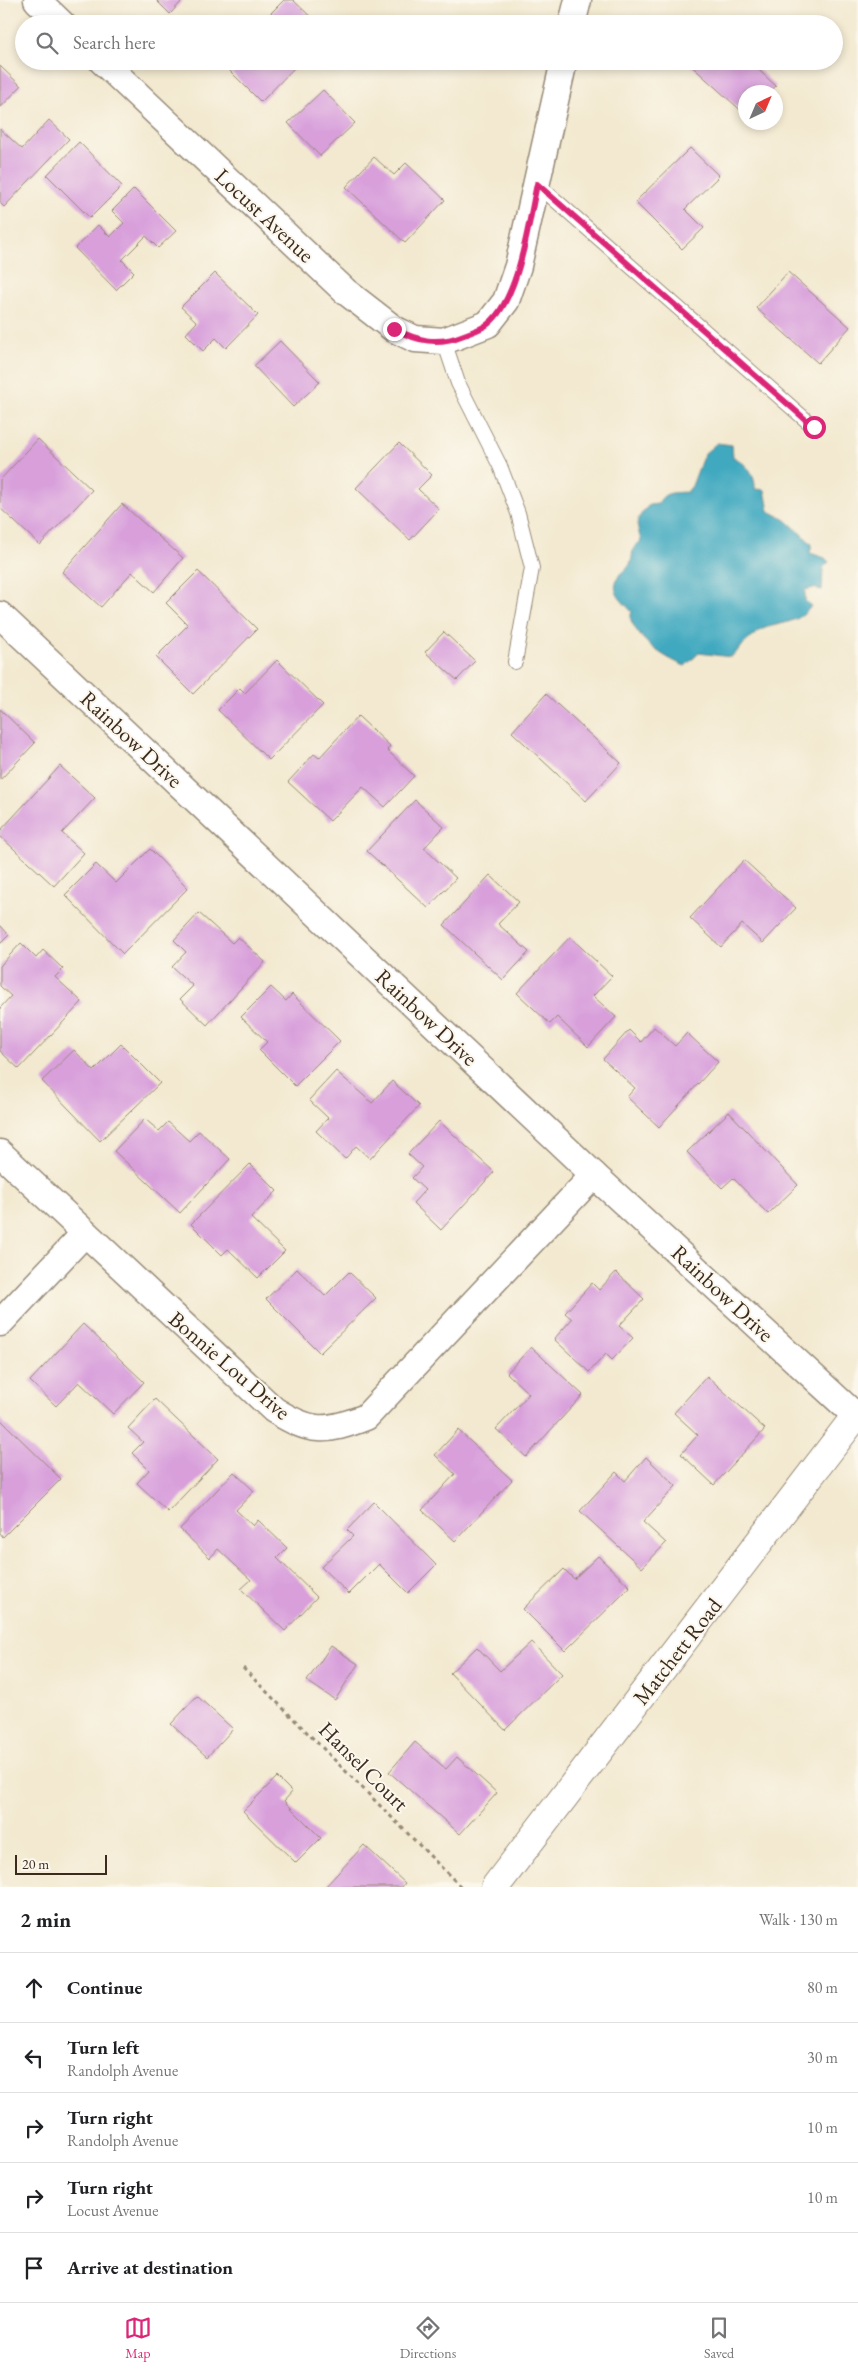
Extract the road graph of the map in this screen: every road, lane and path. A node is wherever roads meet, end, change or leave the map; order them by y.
1 (37, 0) edge
2 (578, 0) edge
3 (53, 15) edge
4 (574, 15) edge
5 (111, 70) edge
6 (562, 70) edge
7 (537, 184) junction
8 (444, 341) junction
9 (814, 427) dead end
10 (0, 615) edge
11 (516, 662) dead end
12 (0, 1153) edge
13 (594, 1175) junction
14 (85, 1233) junction
15 (0, 1323) edge
16 (857, 1414) edge
17 (243, 1668) dead end
18 (461, 1887) edge
19 (495, 1887) edge

1 - 3 street
2 - 4 street
5 - 8 street, Locust Avenue
6 - 7 street
7 - 8 street
7 - 9 lane
8 - 11 lane
10 - 13 street, Rainbow Drive
12 - 14 street, Bonnie Lou Drive
13 - 14 street, Bonnie Lou Drive
13 - 16 street, Rainbow Drive
14 - 15 street
16 - 19 street, Matchett Road
17 - 18 path, Hansel Court

